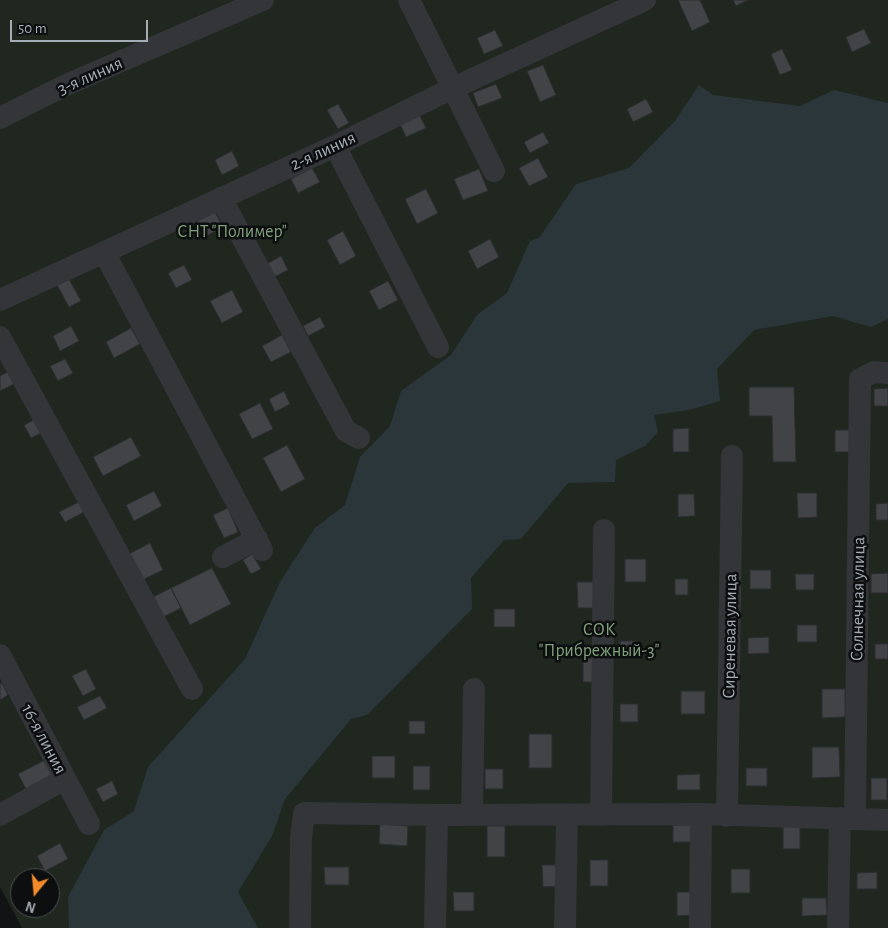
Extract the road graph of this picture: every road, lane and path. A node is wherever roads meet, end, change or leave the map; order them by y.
1 (263, 0) edge
2 (409, 0) edge
3 (645, 0) edge
4 (452, 88) junction
5 (0, 118) edge
6 (335, 146) junction
7 (494, 171) dead end
8 (221, 198) junction
9 (104, 252) junction
10 (0, 300) edge
11 (0, 337) edge
12 (438, 346) dead end
13 (888, 373) edge
14 (359, 438) dead end
15 (732, 456) dead end
16 (604, 530) dead end
17 (223, 557) dead end
18 (0, 655) edge
19 (192, 689) dead end
20 (474, 689) dead end
21 (65, 779) junction
22 (702, 814) junction
23 (0, 815) edge
24 (437, 815) junction
25 (472, 815) junction
26 (567, 815) junction
27 (601, 815) junction
28 (727, 816) junction
29 (848, 819) junction
30 (888, 820) edge
31 (89, 824) dead end
32 (300, 928) edge
33 (436, 928) edge
34 (565, 928) edge
35 (700, 928) edge
36 (838, 928) edge

1 - 5 street, 3-я линия
2 - 4 street
3 - 4 street, 2-я линия
4 - 6 street, 2-я линия
4 - 7 street
6 - 8 street, 2-я линия
6 - 12 street
8 - 9 street, 2-я линия
8 - 14 street
9 - 10 street, 2-я линия
9 - 17 street
11 - 19 street
13 - 29 street, Солнечная улица
15 - 28 street, Сиреневая улица
16 - 27 street
18 - 21 street, 16-я линия
20 - 25 street
21 - 23 street
21 - 31 street, 16-я линия
22 - 27 street
22 - 28 street
22 - 35 street
24 - 25 street
24 - 32 street
24 - 33 street
25 - 26 street
26 - 27 street
26 - 34 street
28 - 29 street
29 - 30 street
29 - 36 street, Солнечная улица

